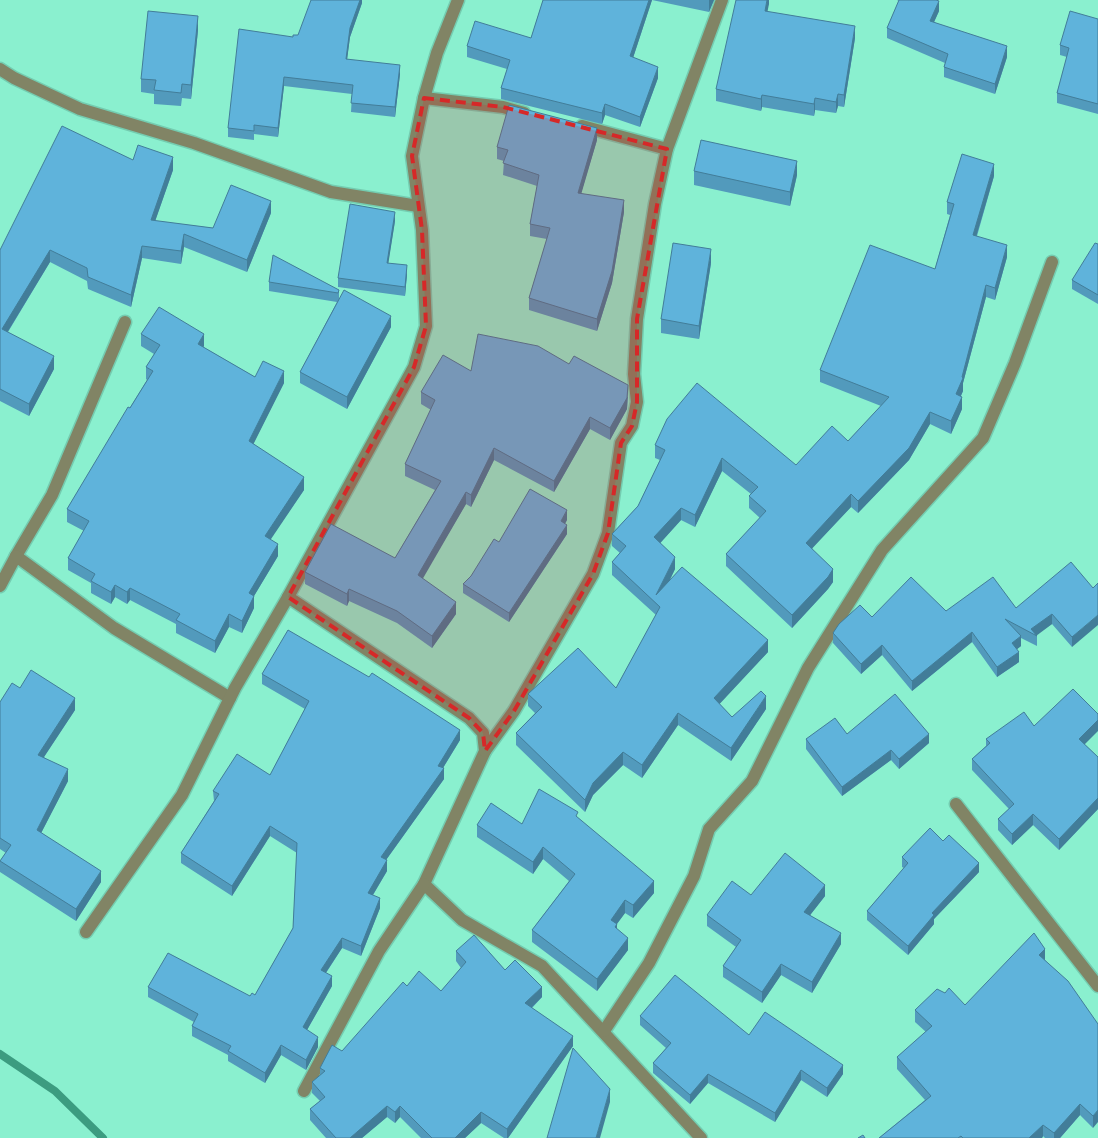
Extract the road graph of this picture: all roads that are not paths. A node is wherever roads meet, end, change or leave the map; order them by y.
1 (458, 0) edge
2 (722, 0) edge
3 (0, 69) edge
4 (424, 98) junction
5 (534, 115) edge
6 (568, 123) edge
7 (667, 149) junction
8 (418, 206) junction
9 (1052, 262) dead end
10 (126, 322) dead end
11 (16, 556) junction
12 (0, 586) edge
13 (288, 597) junction
14 (230, 698) junction
15 (485, 751) junction
16 (956, 804) dead end
17 (424, 884) junction
18 (86, 932) dead end
19 (1098, 986) edge
20 (604, 1031) junction
21 (304, 1091) dead end
22 (698, 1137) edge

1 - 4 street
2 - 7 street
3 - 8 street
4 - 5 street
4 - 8 street
6 - 7 street
7 - 15 street
8 - 13 street
9 - 20 street
10 - 11 street
11 - 12 street
11 - 14 street
13 - 14 street
13 - 15 street
14 - 18 street
15 - 17 street
16 - 19 street
17 - 20 street
17 - 21 street
20 - 22 street

